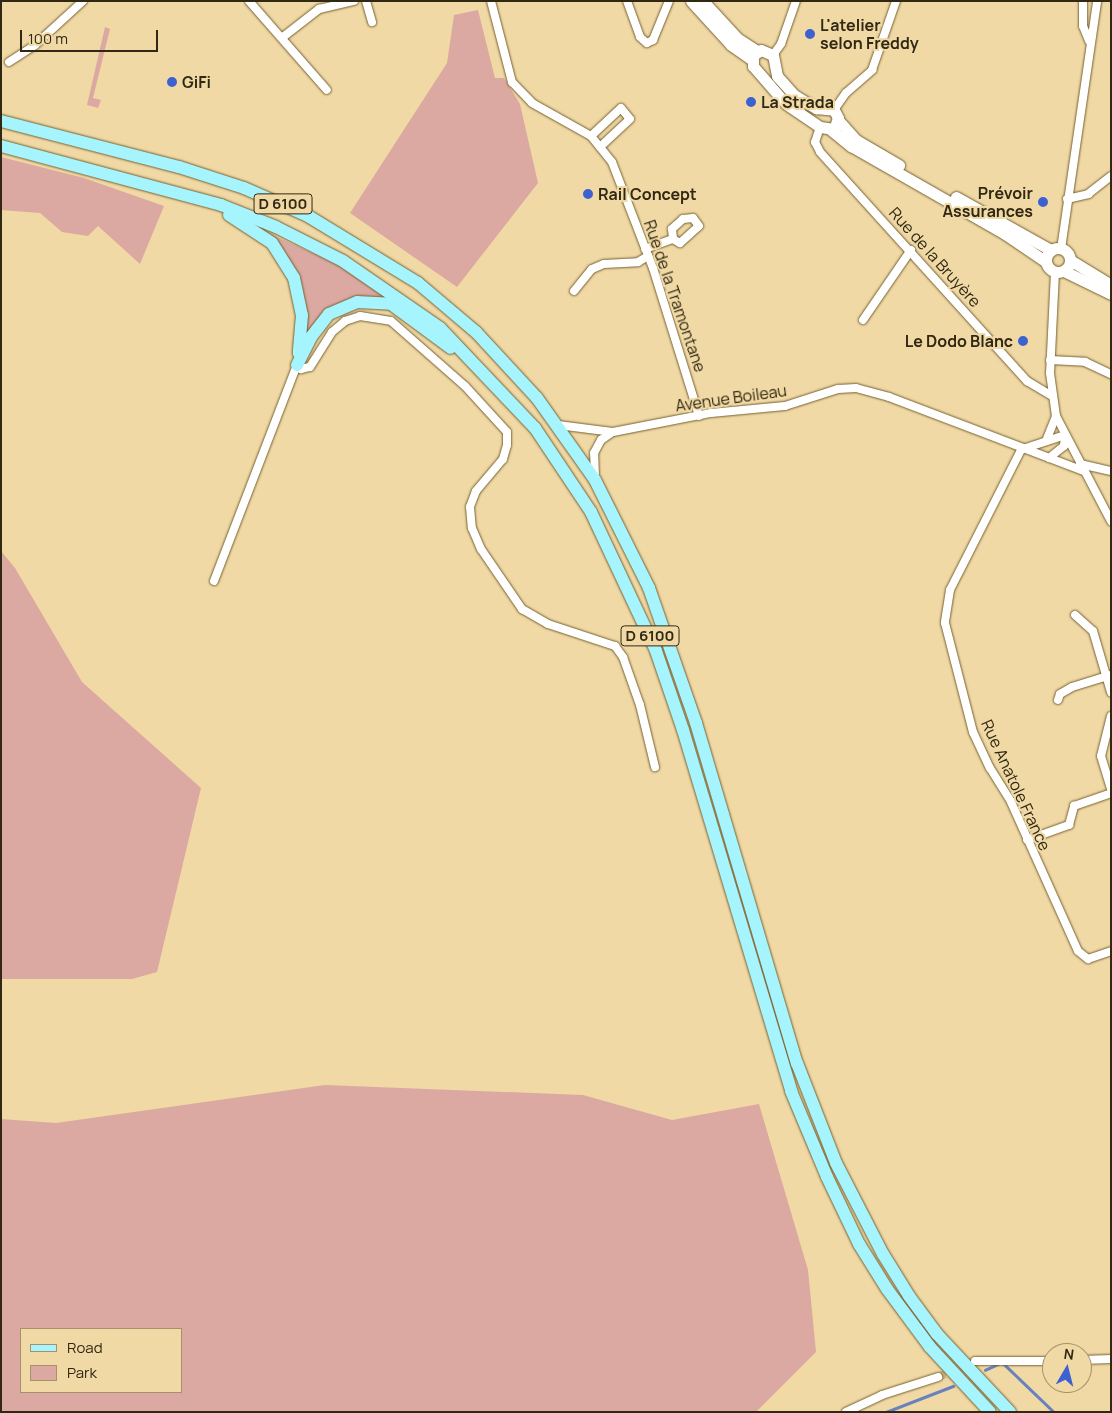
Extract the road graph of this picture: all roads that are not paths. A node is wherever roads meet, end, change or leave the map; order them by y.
1 (84, 1) edge
2 (250, 1) edge
3 (354, 1) edge
4 (366, 1) edge
5 (491, 1) edge
6 (627, 1) edge
7 (669, 1) edge
8 (691, 1) edge
9 (703, 1) edge
10 (796, 1) edge
11 (896, 1) edge
12 (1083, 1) edge
13 (1097, 1) edge
14 (372, 22) dead end
15 (283, 38) junction
16 (1089, 41) junction
17 (754, 55) junction
18 (773, 55) junction
19 (9, 62) dead end
20 (327, 90) dead end
21 (836, 115) junction
22 (1, 121) edge
23 (825, 129) junction
24 (591, 136) junction
25 (1, 146) edge
26 (600, 147) junction
27 (1111, 176) edge
28 (191, 196) junction
29 (1067, 199) junction
30 (673, 239) dead end
31 (911, 250) junction
32 (1056, 250) junction
33 (647, 252) junction
34 (1070, 260) junction
35 (1045, 261) junction
36 (1060, 272) junction
37 (1111, 285) edge
38 (574, 291) dead end
39 (1111, 294) edge
40 (863, 320) dead end
41 (1050, 360) junction
42 (297, 365) junction
43 (1111, 374) edge
44 (1052, 396) junction
45 (512, 400) junction
46 (699, 416) junction
47 (1056, 416) junction
48 (558, 425) junction
49 (613, 432) junction
50 (1066, 436) junction
51 (1046, 441) junction
52 (1021, 450) junction
53 (1050, 458) junction
54 (1101, 470) junction
55 (1084, 471) junction
56 (1111, 471) edge
57 (595, 480) junction
58 (1111, 521) edge
59 (214, 581) dead end
60 (1075, 614) dead end
61 (1108, 675) edge
62 (1111, 692) edge
63 (1058, 700) dead end
64 (1111, 716) edge
65 (654, 768) dead end
66 (1111, 788) edge
67 (1111, 793) edge
68 (1027, 840) junction
69 (1111, 951) edge
70 (1111, 1359) edge
71 (1092, 1360) edge
72 (975, 1361) tunnel mouth
73 (1042, 1361) edge
74 (938, 1377) tunnel mouth
75 (846, 1412) edge
76 (990, 1412) edge
77 (1010, 1412) edge

1 - 19 street
2 - 15 street
3 - 15 street
4 - 14 street
5 - 24 street, Rue de la Tramontane
6 - 7 street
8 - 17 main road
9 - 17 main road
10 - 18 street
11 - 21 street
12 - 16 street
13 - 16 street
15 - 20 street
16 - 29 street
17 - 18 main road
17 - 23 main road
18 - 21 main road
21 - 23 main road
21 - 32 main road
22 - 48 main road, D 6100
23 - 31 street, Rue de la Bruyère
23 - 35 main road
24 - 26 street, Rue de la Tramontane
24 - 26 street
25 - 28 main road, D 6100
26 - 33 street, Rue de la Tramontane
27 - 29 street
28 - 42 main road
28 - 45 main road, D 6100
29 - 32 street
30 - 33 street
31 - 40 street
31 - 44 street, Rue de la Bruyère
32 - 34 main road
32 - 35 main road
33 - 38 street
33 - 46 street, Rue de la Tramontane
34 - 36 main road
34 - 37 main road
35 - 36 main road
36 - 39 main road
36 - 41 street
41 - 43 street
41 - 44 street
42 - 45 main road
42 - 59 street
42 - 65 street
44 - 47 street
45 - 76 main road, D 6100
46 - 49 street, Avenue Boileau
46 - 52 street, Avenue Boileau
47 - 50 street
47 - 51 street
48 - 49 street, Avenue Boileau
48 - 57 main road, D 6100
49 - 57 street
50 - 51 street
50 - 53 street
50 - 55 street
51 - 52 street
52 - 53 street, Avenue Boileau
52 - 68 street, Rue Anatole France
53 - 55 street, Avenue Boileau
54 - 55 street, Avenue Boileau
54 - 55 street
54 - 56 street, Avenue Boileau
55 - 58 street
57 - 77 main road, D 6100
60 - 61 street
61 - 62 street
61 - 63 street
64 - 66 street
67 - 68 street
68 - 69 street, Rue Anatole France
70 - 71 street
72 - 73 street
74 - 75 street

